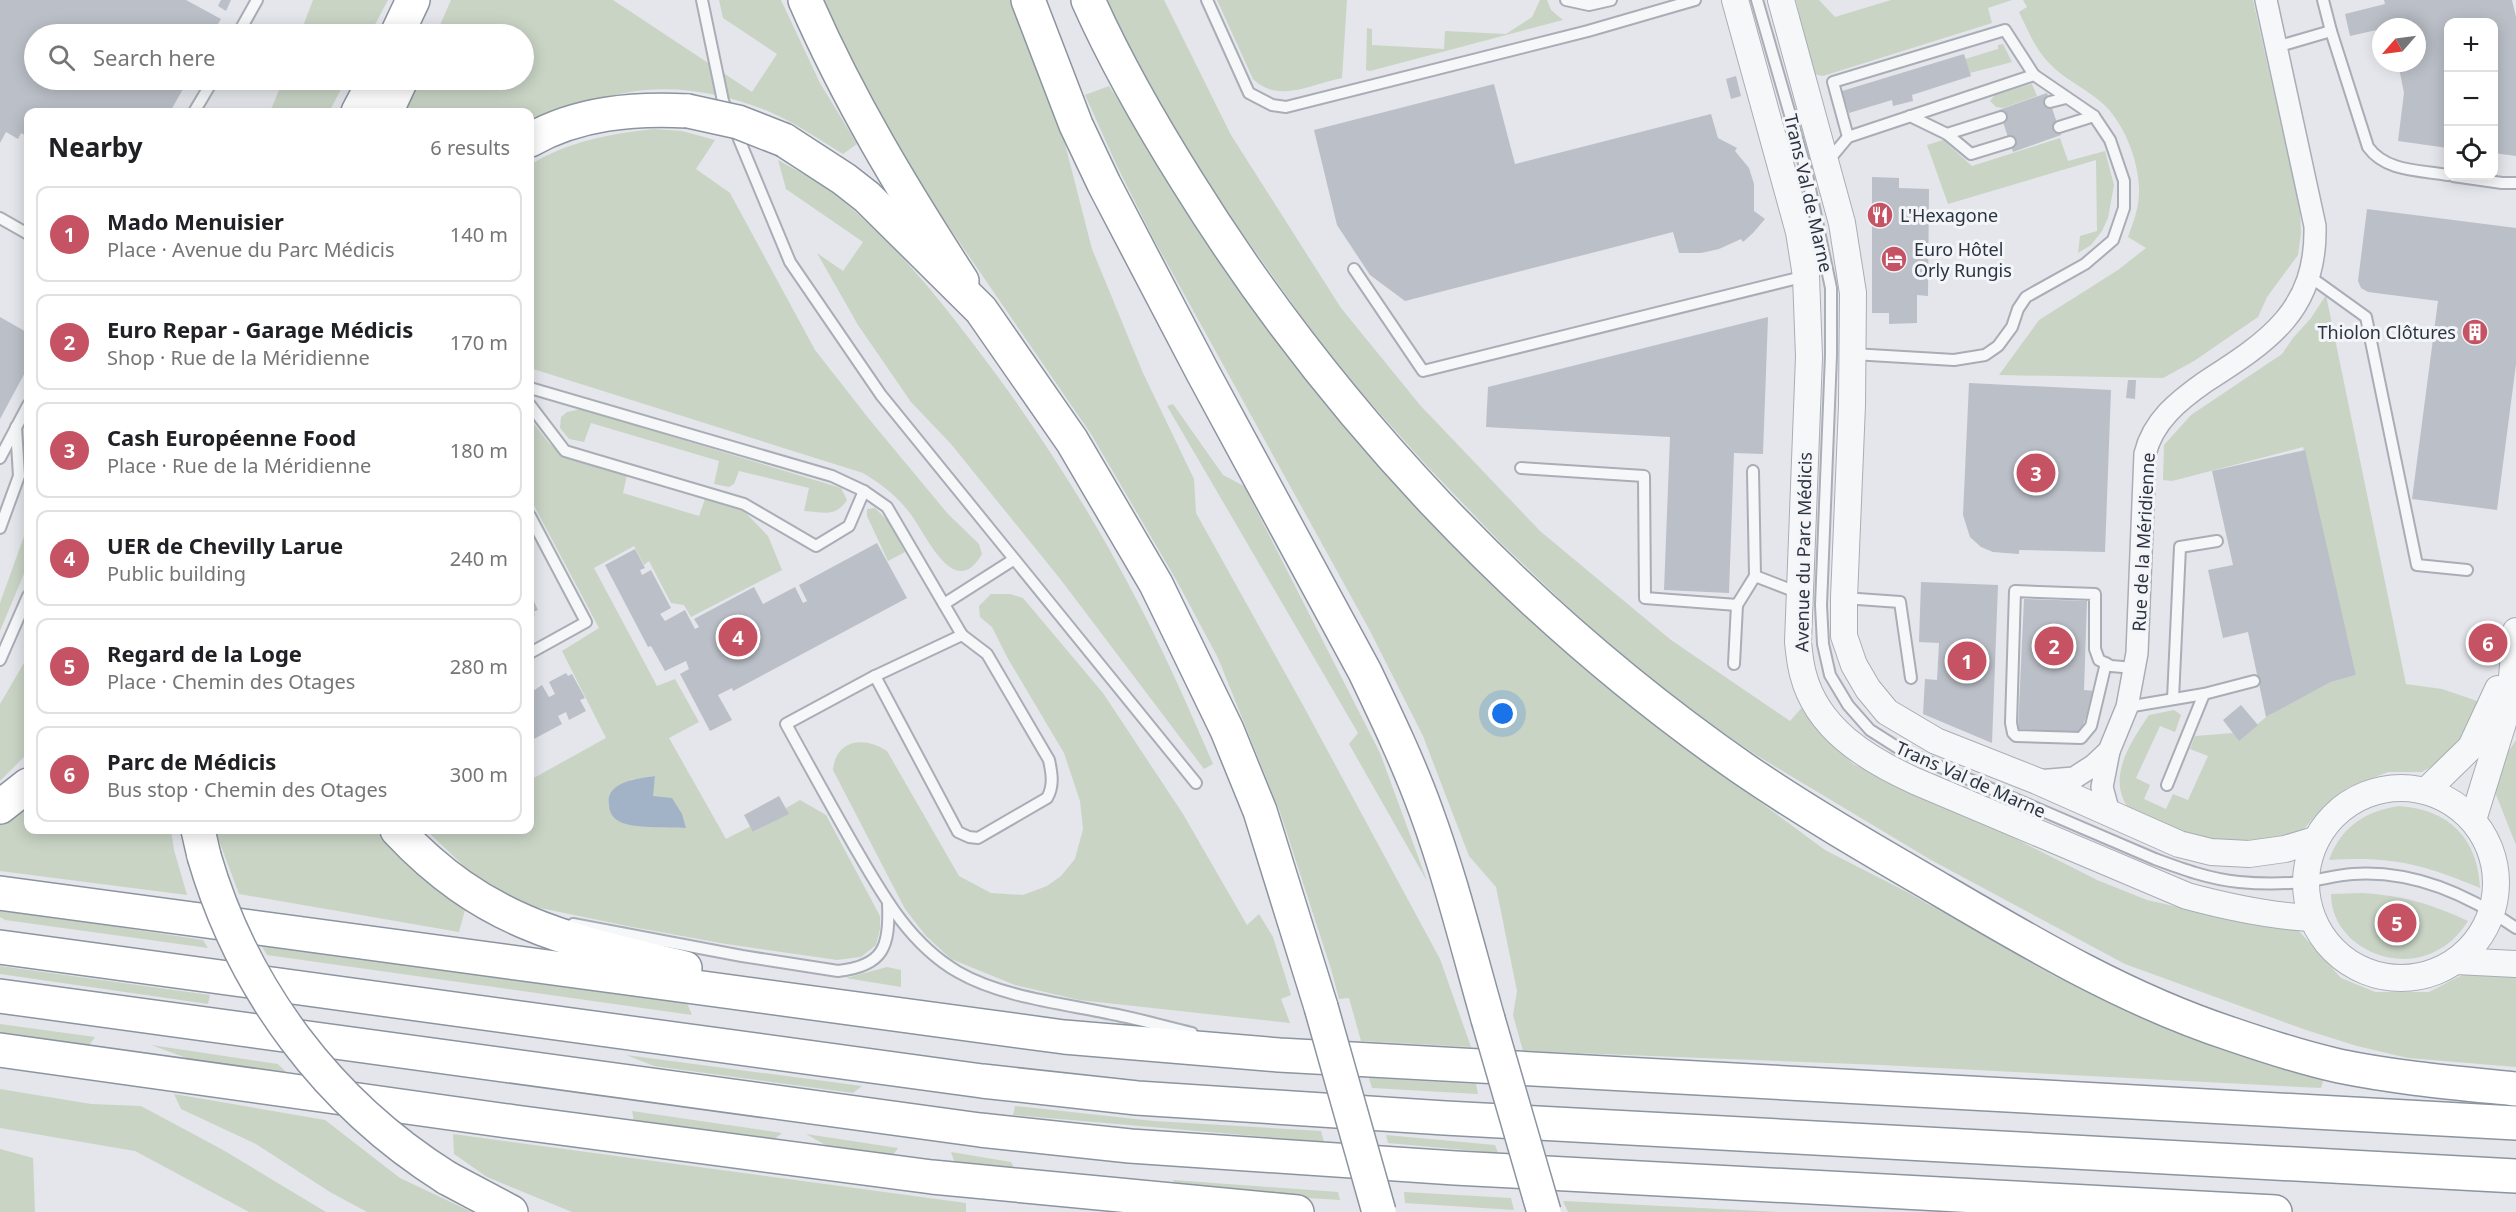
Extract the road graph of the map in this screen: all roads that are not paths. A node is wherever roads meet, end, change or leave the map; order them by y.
1 (257, 0) edge
2 (413, 0) edge
3 (436, 0) edge
4 (702, 0) edge
5 (805, 0) edge
6 (1028, 0) edge
7 (1088, 0) edge
8 (1207, 0) edge
9 (1566, 0) edge
10 (1611, 0) edge
11 (1695, 0) edge
12 (1735, 0) edge
13 (1758, 0) edge
14 (1781, 0) edge
15 (2266, 0) edge
16 (2324, 0) edge
17 (244, 24) edge
18 (402, 24) edge
19 (425, 24) edge
20 (2331, 31) junction
21 (2277, 47) junction
22 (2034, 75) junction
23 (207, 90) edge
24 (370, 90) edge
25 (396, 90) edge
26 (2066, 98) junction
27 (2050, 102) dead end
28 (196, 108) edge
29 (360, 108) edge
30 (388, 108) edge
31 (1910, 116) junction
32 (2094, 116) junction
33 (2001, 117) dead end
34 (2058, 127) dead end
35 (1947, 134) junction
36 (1848, 137) junction
37 (534, 138) edge
38 (2010, 142) dead end
39 (1826, 164) junction
40 (2444, 174) edge
41 (2482, 180) edge
42 (2516, 183) edge
43 (0, 218) edge
44 (24, 232) edge
45 (1354, 269) dead end
46 (1806, 276) junction
47 (2309, 276) junction
48 (981, 310) junction
49 (1830, 356) junction
50 (534, 389) edge
51 (534, 410) edge
52 (24, 412) edge
53 (16, 427) junction
54 (0, 458) edge
55 (1521, 468) dead end
56 (1753, 471) dead end
57 (864, 491) junction
58 (534, 524) edge
59 (0, 528) edge
60 (2217, 541) dead end
61 (1013, 560) junction
62 (2467, 570) dead end
63 (1755, 576) junction
64 (1800, 593) junction
65 (1844, 598) junction
66 (944, 604) junction
67 (24, 605) edge
68 (1737, 605) junction
69 (962, 635) junction
70 (2515, 635) edge
71 (534, 650) edge
72 (0, 660) edge
73 (2106, 663) junction
74 (1734, 664) dead end
75 (2134, 668) junction
76 (875, 676) junction
77 (1911, 678) dead end
78 (2254, 681) dead end
79 (2204, 694) junction
80 (2173, 699) junction
81 (2127, 707) junction
82 (2109, 751) junction
83 (2037, 781) junction
84 (1196, 783) dead end
85 (2166, 785) dead end
86 (24, 788) edge
87 (2427, 790) junction
88 (0, 807) edge
89 (2109, 813) junction
90 (2473, 820) junction
91 (400, 834) edge
92 (2315, 840) junction
93 (201, 843) edge
94 (2305, 882) junction
95 (2506, 883) edge
96 (0, 893) edge
97 (888, 904) junction
98 (2492, 911) junction
99 (499, 912) junction
100 (2312, 918) junction
101 (2516, 928) edge
102 (0, 947) edge
103 (2456, 961) junction
104 (2516, 964) edge
105 (0, 996) edge
106 (867, 1011) junction
107 (0, 1050) edge
108 (1280, 1055) junction
109 (2516, 1089) edge
110 (2516, 1123) edge
111 (2516, 1176) edge
112 (511, 1212) edge
113 (1297, 1212) edge
114 (1379, 1212) edge
115 (1544, 1212) edge
116 (2275, 1212) edge

1 - 17 lane
2 - 18 highway
3 - 19 highway
4 - 61 lane
5 - 48 highway
6 - 115 highway, bridge
7 - 109 highway
8 - 11 lane
9 - 10 lane
12 - 46 street, Avenue du Parc Médicis
13 - 49 lane, Trans Val de Marne
14 - 39 street, Avenue du Parc Médicis
15 - 21 street, Rue de la Méridienne
16 - 20 lane
20 - 21 lane
20 - 40 lane
21 - 47 street, Rue de la Méridienne
22 - 26 lane
22 - 31 lane
22 - 36 lane
23 - 28 lane
24 - 29 highway
25 - 30 highway
26 - 27 lane
26 - 32 lane
31 - 35 lane
31 - 36 lane
32 - 34 lane
32 - 49 lane
33 - 35 lane
35 - 38 lane
36 - 39 lane
37 - 48 highway, bridge
39 - 49 street, Avenue du Parc Médicis
41 - 42 lane
43 - 44 lane
45 - 46 lane
46 - 49 street, Avenue du Parc Médicis
47 - 62 lane
47 - 75 street, Rue de la Méridienne
48 - 114 highway, bridge
49 - 64 street, Avenue du Parc Médicis
49 - 65 street, Avenue du Parc Médicis
49 - 94 lane, Trans Val de Marne
50 - 57 lane
51 - 57 lane
52 - 53 lane
53 - 54 lane
53 - 59 lane
55 - 68 lane
56 - 63 lane
57 - 66 lane
58 - 71 lane
60 - 80 lane
61 - 66 lane
61 - 84 lane
63 - 64 lane
63 - 68 lane
64 - 100 street, Avenue du Parc Médicis
65 - 77 lane
65 - 83 street, Avenue du Parc Médicis
66 - 69 lane
67 - 72 lane
68 - 74 lane
69 - 76 lane
69 - 76 lane
70 - 87 street
70 - 90 street
73 - 73 lane
73 - 75 lane
75 - 81 street, Rue de la Méridienne
76 - 97 lane
78 - 79 lane
79 - 80 lane
79 - 85 lane
80 - 81 lane
81 - 82 street, Rue de la Méridienne
82 - 83 street, Rue de la Méridienne
82 - 89 street
83 - 89 street, Avenue du Parc Médicis
86 - 88 highway
87 - 90 street
87 - 92 street
89 - 92 street, Avenue du Parc Médicis
90 - 95 street
91 - 99 highway
92 - 94 street
93 - 112 highway, bridge
94 - 98 lane, Trans Val de Marne
94 - 100 street
95 - 98 street
96 - 106 highway
97 - 99 lane
97 - 108 lane
98 - 101 lane, Trans Val de Marne
98 - 103 street
99 - 106 highway
100 - 103 street
102 - 111 highway
103 - 104 street
105 - 116 highway
106 - 108 highway
107 - 113 highway
108 - 110 highway

